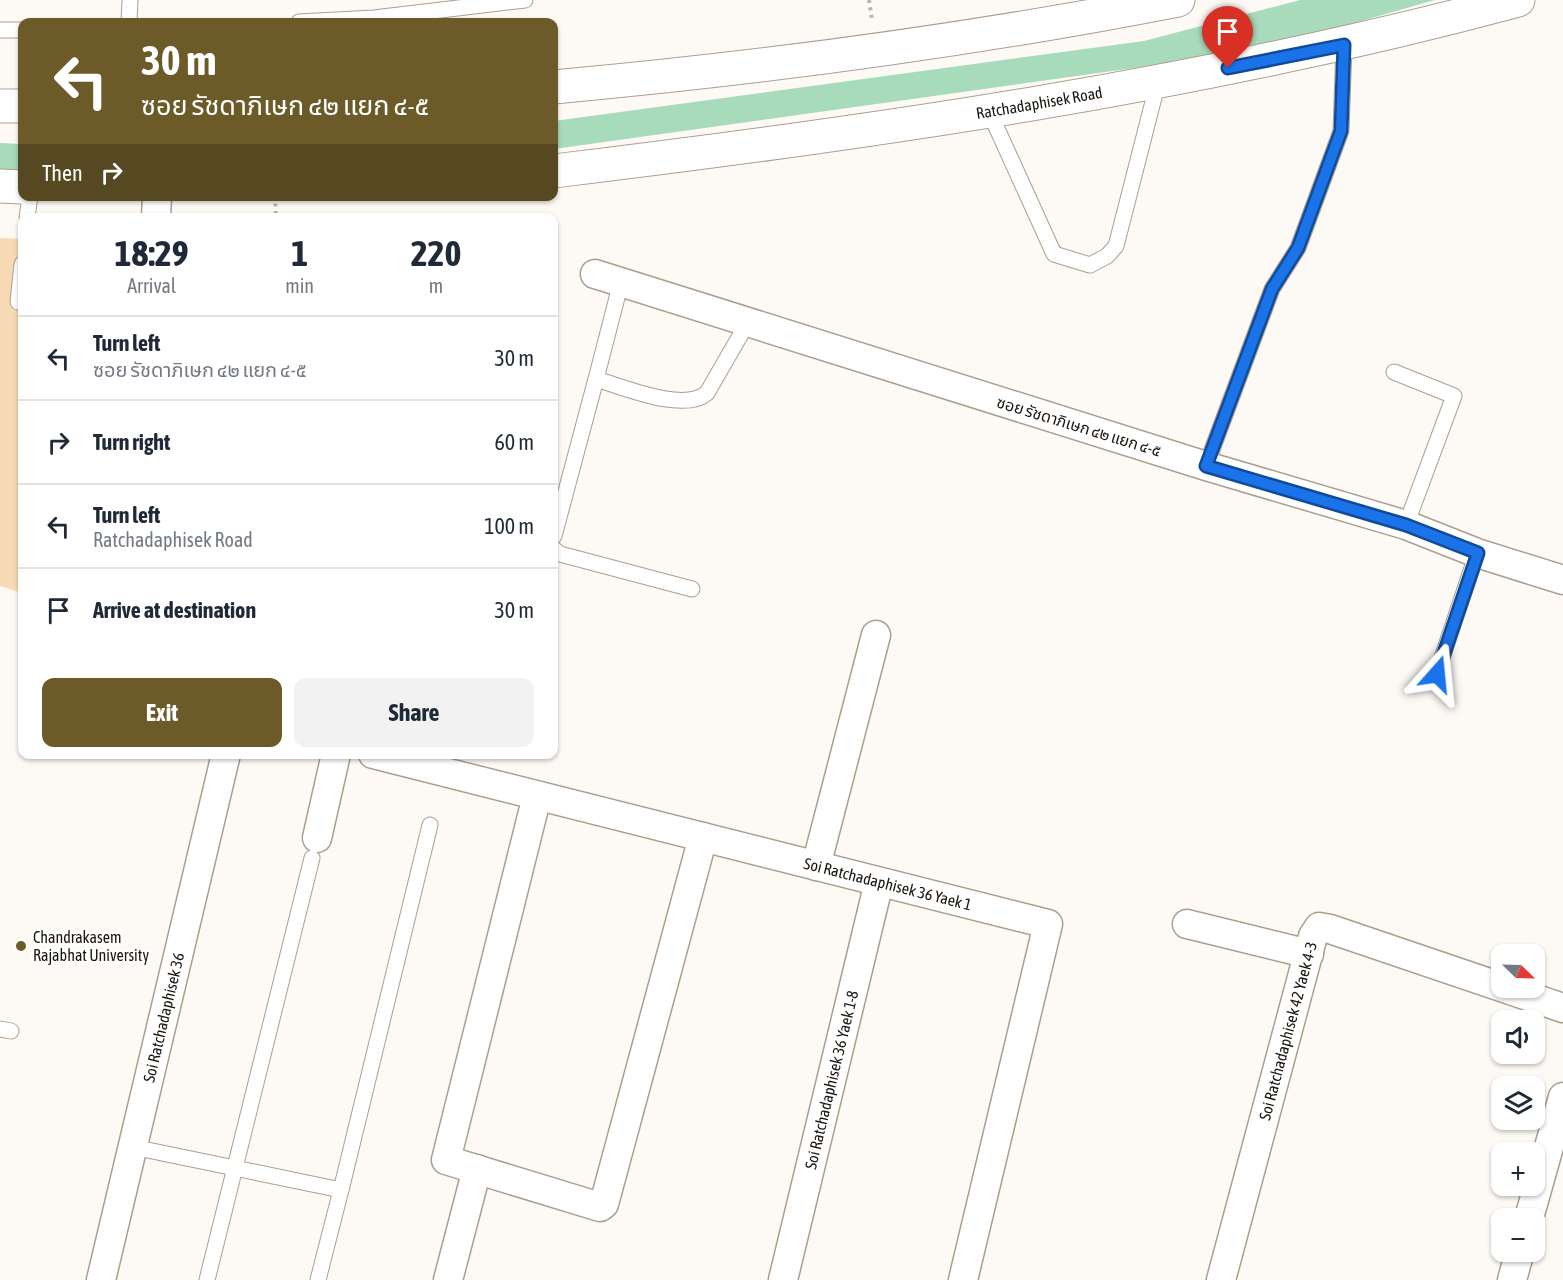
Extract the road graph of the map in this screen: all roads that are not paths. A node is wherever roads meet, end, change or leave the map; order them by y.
1 (130, 0) edge
2 (525, 0) edge
3 (1178, 0) edge
4 (1518, 0) edge
5 (129, 18) edge
6 (374, 18) edge
7 (0, 30) edge
8 (18, 30) edge
9 (1344, 45) junction
10 (1158, 82) junction
11 (558, 87) edge
12 (0, 106) edge
13 (18, 106) edge
14 (989, 111) junction
15 (558, 170) edge
16 (0, 186) edge
17 (18, 187) edge
18 (608, 278) joint
19 (748, 322) junction
20 (1394, 372) dead end
21 (596, 379) junction
22 (1206, 466) junction
23 (558, 521) edge
24 (1406, 525) junction
25 (558, 552) edge
26 (1478, 553) junction
27 (1563, 580) edge
28 (692, 589) dead end
29 (876, 635) dead end
30 (1437, 674) dead end
31 (225, 759) edge
32 (335, 759) edge
33 (393, 759) edge
34 (537, 796) junction
35 (430, 825) dead end
36 (703, 837) junction
37 (314, 848) joint
38 (816, 866) junction
39 (879, 882) junction
40 (1187, 924) dead end
41 (1309, 954) junction
42 (1563, 1008) edge
43 (1563, 1097) edge
44 (132, 1147) junction
45 (477, 1169) junction
46 (235, 1170) junction
47 (341, 1190) junction
48 (1532, 1208) edge
49 (1517, 1262) edge
50 (101, 1280) edge
51 (207, 1280) edge
52 (318, 1280) edge
53 (448, 1280) edge
54 (783, 1280) edge
55 (963, 1280) edge
56 (1221, 1280) edge
57 (1512, 1280) edge

1 - 5 lane
2 - 6 lane
3 - 11 main road
4 - 9 main road, Ratchadaphisek Road
7 - 8 lane
9 - 10 main road, Ratchadaphisek Road
9 - 22 lane
10 - 14 main road, Ratchadaphisek Road
10 - 14 lane
12 - 13 main road
14 - 15 main road, Ratchadaphisek Road
16 - 17 main road
18 - 19 street, ซอย รัชดาภิเษก ๔๒ แยก ๔-๕
18 - 21 lane
19 - 21 lane
19 - 22 street, ซอย รัชดาภิเษก ๔๒ แยก ๔-๕
20 - 24 lane
21 - 23 lane
22 - 24 street, ซอย รัชดาภิเษก ๔๒ แยก ๔-๕
24 - 26 street, ซอย รัชดาภิเษก ๔๒ แยก ๔-๕
25 - 28 lane
26 - 27 street, ซอย รัชดาภิเษก ๔๒ แยก ๔-๕
26 - 30 lane
29 - 38 street
31 - 44 street, Soi Ratchadaphisek 36
32 - 37 street
33 - 34 street, Soi Ratchadaphisek 36 Yaek 1
34 - 36 street, Soi Ratchadaphisek 36 Yaek 1
34 - 45 street
35 - 47 lane
36 - 38 street, Soi Ratchadaphisek 36 Yaek 1
36 - 45 street
37 - 46 lane
38 - 39 street, Soi Ratchadaphisek 36 Yaek 1
39 - 54 street, Soi Ratchadaphisek 36 Yaek 1-8
39 - 55 street, Soi Ratchadaphisek 36 Yaek 1
40 - 41 street
41 - 42 street, Soi Ratchadaphisek 42 Yaek 4-3
41 - 56 street, Soi Ratchadaphisek 42 Yaek 4-3
43 - 48 street
44 - 46 lane
44 - 50 street, Soi Ratchadaphisek 36
45 - 53 street
46 - 47 lane
46 - 51 lane
47 - 52 lane
49 - 57 street

